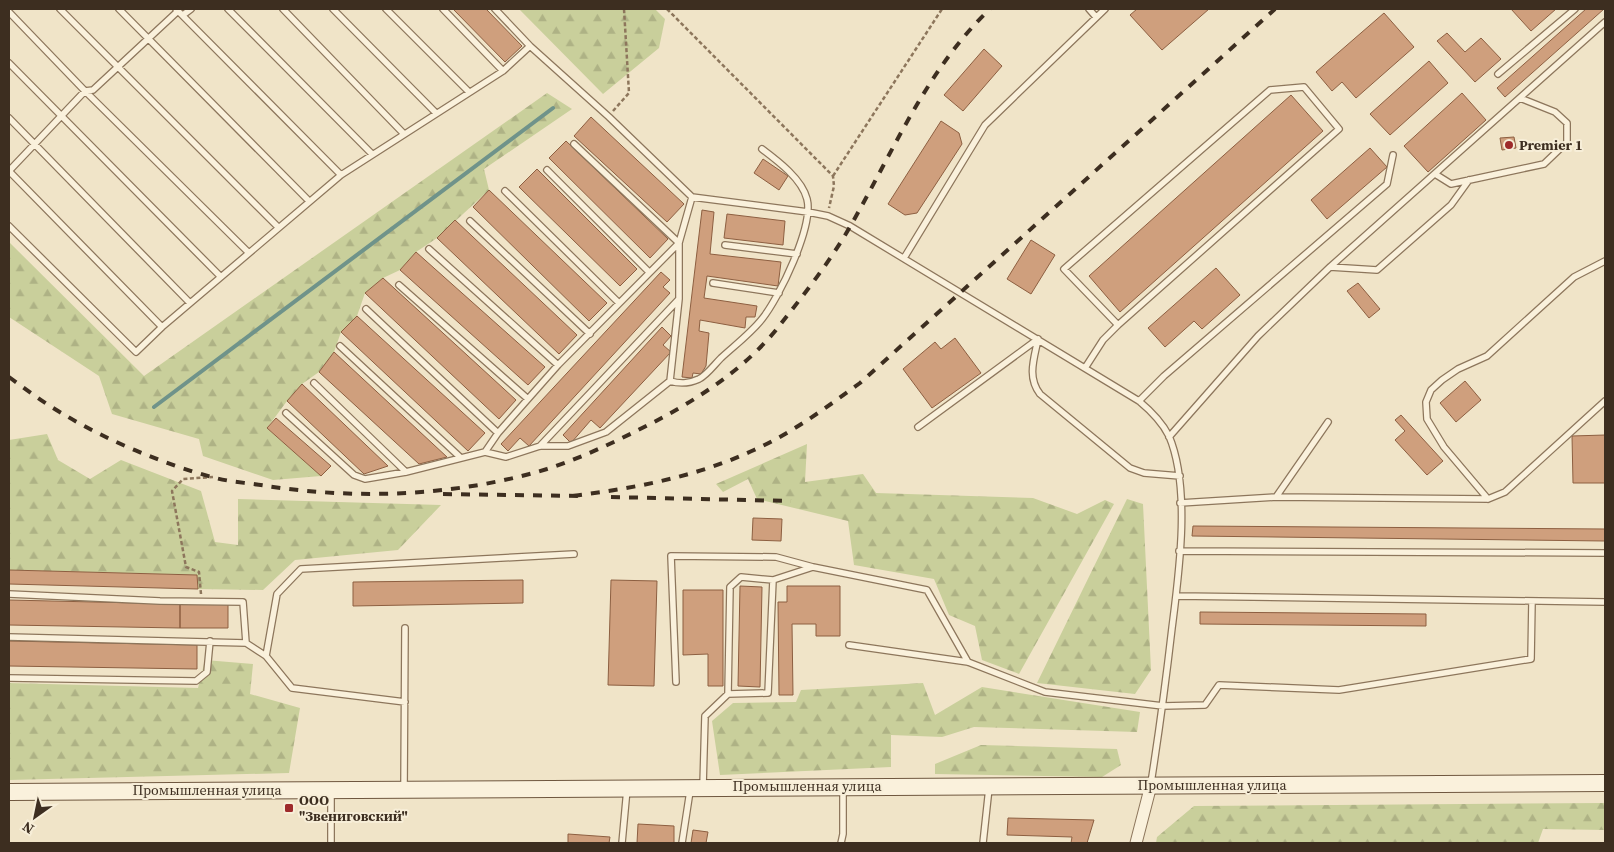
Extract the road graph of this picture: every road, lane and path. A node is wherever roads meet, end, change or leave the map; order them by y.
1 (60, 9) edge
2 (119, 9) edge
3 (191, 9) edge
4 (228, 9) edge
5 (283, 9) edge
6 (333, 9) edge
7 (386, 9) edge
8 (443, 9) edge
9 (495, 9) edge
10 (624, 9) edge
11 (667, 9) edge
12 (942, 9) edge
13 (1089, 9) edge
14 (1105, 9) edge
15 (1575, 9) edge
16 (177, 10) edge
17 (9, 12) edge
18 (183, 15) junction
19 (1096, 16) junction
20 (1605, 22) edge
21 (148, 38) junction
22 (530, 46) junction
23 (9, 63) edge
24 (118, 67) junction
25 (503, 71) junction
26 (1498, 74) dead end
27 (85, 91) junction
28 (469, 92) junction
29 (1520, 98) junction
30 (436, 113) junction
31 (60, 116) junction
32 (609, 117) junction
33 (9, 118) edge
34 (404, 134) junction
35 (34, 144) junction
36 (574, 144) dead end
37 (762, 149) dead end
38 (372, 154) junction
39 (1393, 155) dead end
40 (547, 170) dead end
41 (9, 171) edge
42 (1435, 174) junction
43 (341, 175) junction
44 (833, 176) junction
45 (1469, 180) junction
46 (505, 191) dead end
47 (692, 197) junction
48 (309, 201) junction
49 (808, 212) junction
50 (828, 216) junction
51 (470, 221) dead end
52 (9, 226) edge
53 (278, 227) junction
54 (678, 242) junction
55 (725, 245) dead end
56 (429, 249) dead end
57 (248, 252) junction
58 (797, 254) junction
59 (904, 258) junction
60 (1605, 261) edge
61 (1330, 267) junction
62 (649, 272) junction
63 (220, 276) junction
64 (713, 283) dead end
65 (399, 285) dead end
66 (779, 293) junction
67 (679, 298) junction
68 (189, 302) junction
69 (619, 303) junction
70 (366, 309) dead end
71 (1118, 325) junction
72 (162, 327) junction
73 (590, 334) junction
74 (1038, 339) junction
75 (340, 346) dead end
76 (558, 365) junction
77 (1084, 368) junction
78 (670, 381) junction
79 (314, 382) dead end
80 (528, 399) junction
81 (1605, 401) edge
82 (1140, 402) junction
83 (286, 413) dead end
84 (1328, 422) dead end
85 (918, 427) dead end
86 (498, 433) junction
87 (1169, 437) junction
88 (540, 446) junction
89 (485, 452) junction
90 (461, 458) junction
91 (406, 472) junction
92 (1180, 476) junction
93 (213, 477) dead end
94 (1276, 497) junction
95 (1488, 499) junction
96 (1180, 503) junction
97 (1179, 551) junction
98 (1605, 553) edge
99 (574, 554) dead end
100 (813, 568) junction
101 (773, 580) junction
102 (9, 594) edge
103 (1176, 596) junction
104 (201, 601) junction
105 (1532, 601) junction
106 (1605, 602) edge
107 (405, 628) dead end
108 (9, 637) edge
109 (210, 641) junction
110 (246, 643) junction
111 (849, 645) dead end
112 (266, 656) junction
113 (968, 662) junction
114 (9, 678) edge
115 (676, 682) dead end
116 (728, 694) junction
117 (405, 702) junction
118 (1163, 706) junction
119 (1605, 783) edge
120 (1151, 785) junction
121 (843, 786) junction
122 (990, 786) junction
123 (627, 787) junction
124 (697, 787) junction
125 (331, 789) junction
126 (404, 789) junction
127 (9, 792) edge
128 (331, 843) edge
129 (622, 843) edge
130 (682, 843) edge
131 (840, 843) edge
132 (983, 843) edge
133 (1136, 843) edge

1 - 24 lane
2 - 21 lane
3 - 18 lane
4 - 38 lane
5 - 34 lane
6 - 30 lane
7 - 28 lane
8 - 25 lane
9 - 22 lane
10 - 32 path
11 - 44 path
12 - 44 path
13 - 19 lane
14 - 19 lane
15 - 26 lane
16 - 18 lane
16 - 21 lane
17 - 27 lane
18 - 43 lane
19 - 59 lane
20 - 29 lane
21 - 24 lane
21 - 48 lane
22 - 25 lane
22 - 32 lane
23 - 31 lane
24 - 27 lane
24 - 53 lane
25 - 28 lane
27 - 31 lane
27 - 57 lane
28 - 30 lane
29 - 42 lane
29 - 45 lane
30 - 34 lane
31 - 35 lane
31 - 63 lane
32 - 47 lane
33 - 35 lane
34 - 38 lane
35 - 41 lane
35 - 68 lane
36 - 54 lane
37 - 49 lane
38 - 43 lane
39 - 82 lane
40 - 62 lane
41 - 72 lane
42 - 45 lane
42 - 61 lane
43 - 48 lane
44 - 50 path
45 - 61 lane
46 - 69 lane
47 - 49 lane
47 - 54 lane
48 - 53 lane
49 - 50 lane
49 - 58 lane
50 - 59 lane
51 - 73 lane
52 - 72 lane
53 - 57 lane
54 - 62 lane
54 - 67 lane
55 - 58 lane
56 - 76 lane
57 - 63 lane
58 - 66 lane
59 - 74 lane
60 - 95 lane
61 - 87 lane
62 - 69 lane
63 - 68 lane
64 - 66 lane
65 - 80 lane
66 - 78 lane
67 - 78 lane
67 - 88 lane
68 - 72 lane
69 - 73 lane
70 - 86 lane
71 - 71 lane
71 - 77 lane
73 - 76 lane
74 - 77 lane
74 - 85 lane
74 - 92 lane
75 - 90 lane
76 - 80 lane
77 - 82 lane
78 - 88 lane
79 - 91 lane
80 - 86 lane
81 - 95 lane
82 - 87 lane
83 - 91 lane
84 - 94 lane
86 - 89 lane
87 - 92 lane
88 - 89 lane
89 - 90 lane
90 - 91 lane
92 - 96 lane
93 - 104 path
94 - 95 lane
94 - 96 lane
96 - 97 lane
97 - 98 lane
97 - 103 lane
99 - 112 lane
100 - 101 lane
100 - 113 lane
100 - 115 lane
101 - 116 lane
101 - 116 lane
102 - 104 lane
103 - 105 lane
103 - 118 lane
104 - 110 lane
105 - 106 lane
105 - 118 lane
107 - 117 lane
108 - 109 lane
109 - 110 lane
109 - 114 lane
110 - 112 lane
111 - 113 lane
112 - 117 lane
113 - 118 lane
116 - 124 lane
117 - 126 lane
118 - 120 lane
119 - 120 street, Промышленная улица
120 - 122 street, Промышленная улица
120 - 133 street
121 - 122 street, Промышленная улица
121 - 124 street, Промышленная улица
121 - 131 lane
122 - 132 lane
123 - 124 street, Промышленная улица
123 - 126 street, Промышленная улица
123 - 129 lane
124 - 130 lane
125 - 126 street, Промышленная улица
125 - 127 street, Промышленная улица
125 - 128 lane

